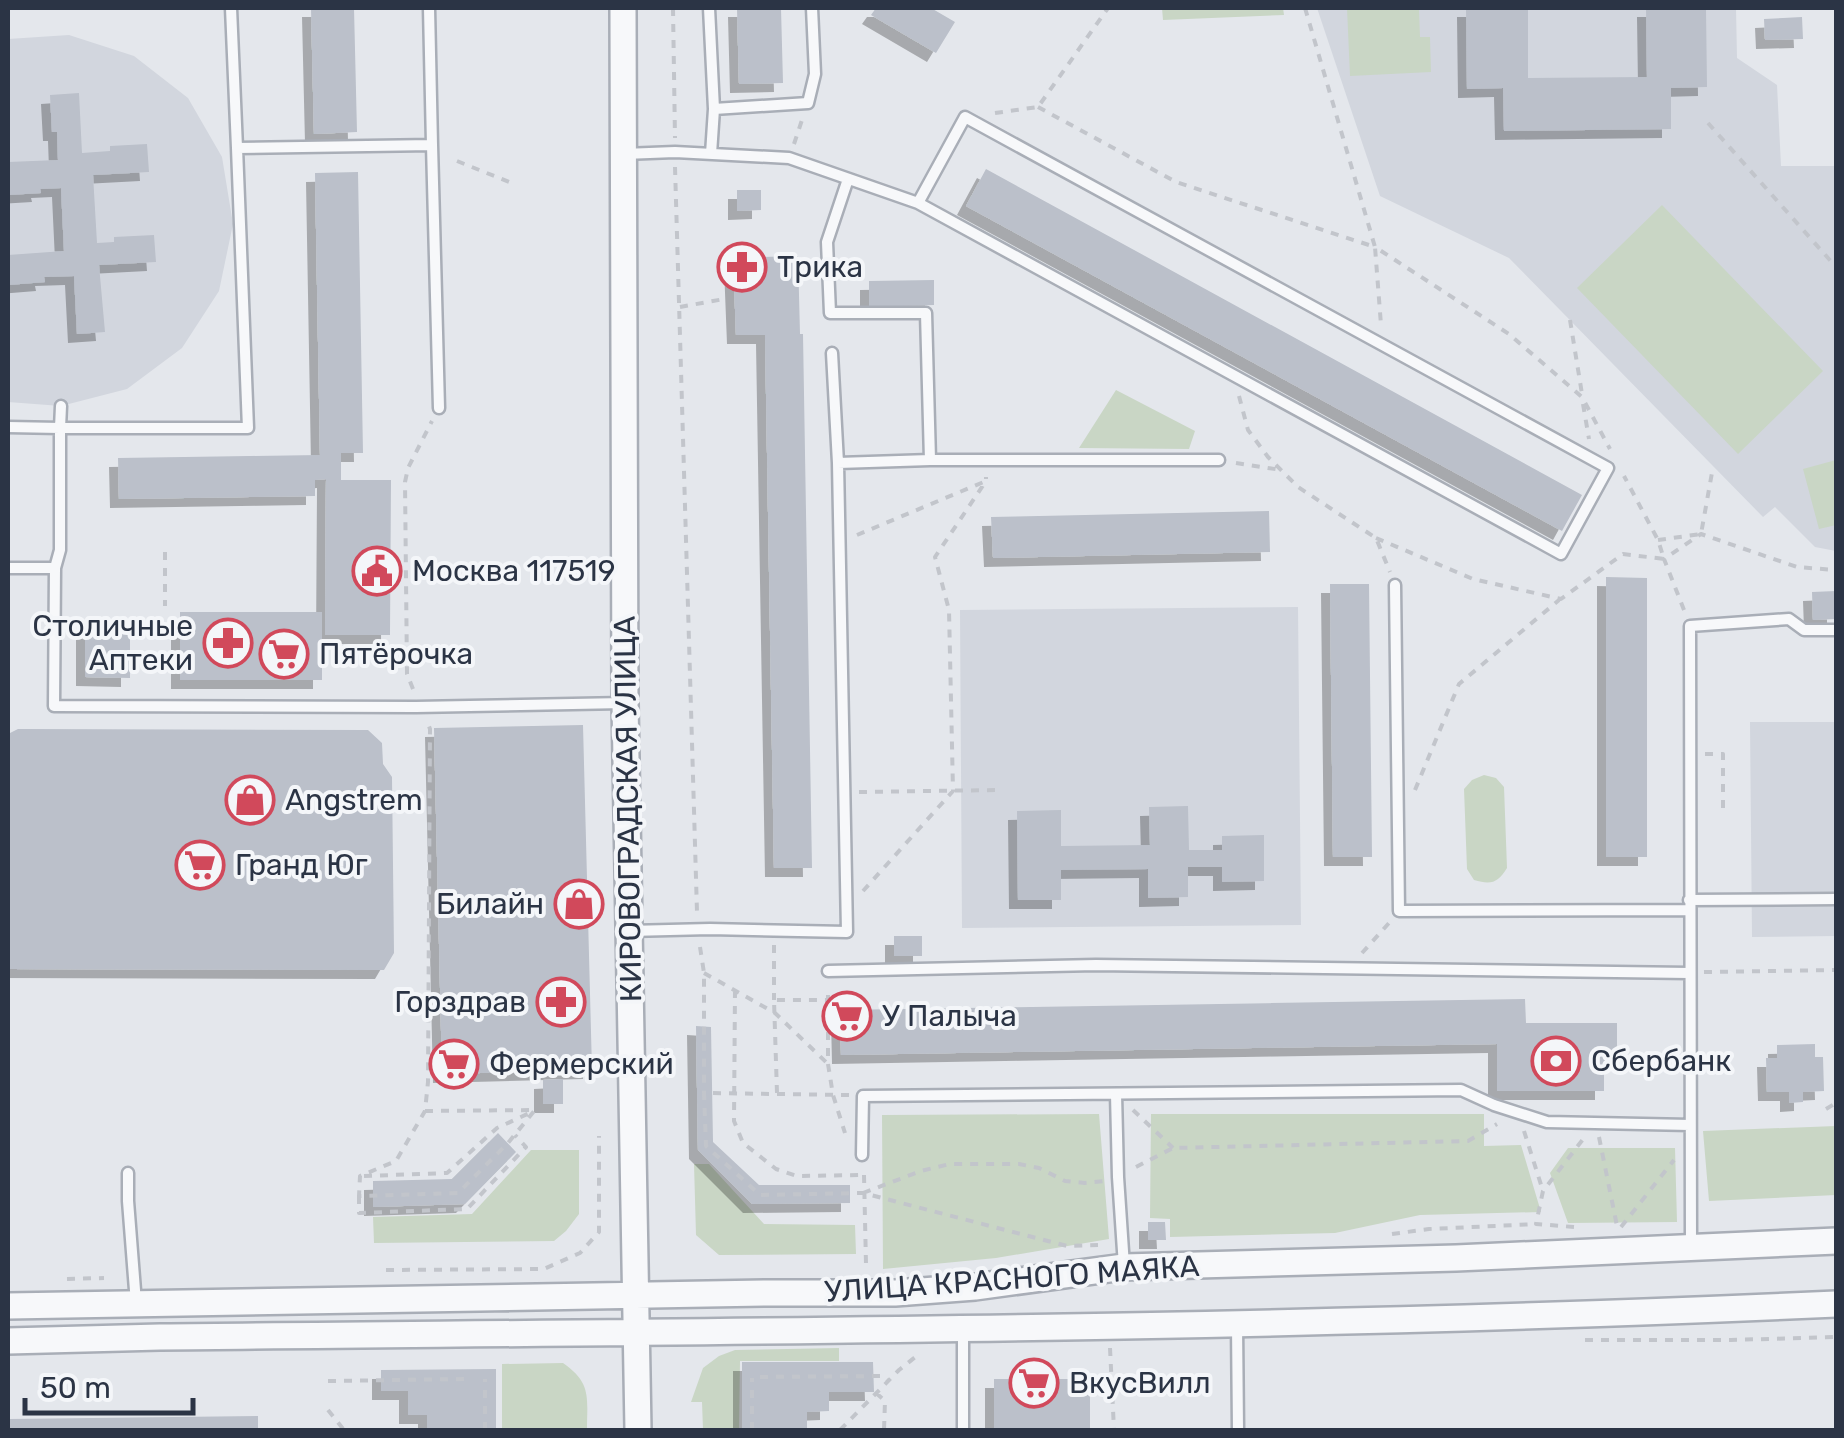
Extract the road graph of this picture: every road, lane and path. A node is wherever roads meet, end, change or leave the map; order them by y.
1 (231, 8) edge
2 (429, 8) edge
3 (623, 8) edge
4 (673, 8) edge
5 (709, 8) edge
6 (812, 8) edge
7 (1108, 8) edge
8 (1305, 8) edge
9 (808, 104) junction
10 (1038, 107) junction
11 (714, 108) junction
12 (965, 117) junction
13 (1708, 123) dead end
14 (432, 145) junction
15 (237, 148) junction
16 (675, 152) junction
17 (624, 154) junction
18 (712, 154) junction
19 (789, 158) junction
20 (458, 161) dead end
21 (848, 179) junction
22 (509, 182) dead end
23 (918, 203) junction
24 (1375, 247) junction
25 (1836, 266) edge
26 (724, 299) dead end
27 (680, 307) junction
28 (1570, 320) dead end
29 (1382, 345) junction
30 (832, 353) dead end
31 (1233, 375) junction
32 (1582, 397) junction
33 (61, 406) dead end
34 (439, 408) joint
35 (8, 427) edge
36 (60, 428) junction
37 (1592, 459) junction
38 (930, 460) junction
39 (986, 460) junction
40 (1219, 460) joint
41 (1616, 461) dead end
42 (838, 463) junction
43 (1713, 467) dead end
44 (1281, 470) junction
45 (1624, 476) dead end
46 (986, 480) junction
47 (1701, 534) junction
48 (1376, 538) junction
49 (1658, 540) junction
50 (839, 542) junction
51 (165, 552) dead end
52 (1664, 559) junction
53 (8, 568) edge
54 (55, 568) junction
55 (1836, 570) edge
56 (1395, 585) joint
57 (1561, 599) junction
58 (165, 606) dead end
59 (1690, 626) junction
60 (1836, 630) edge
61 (415, 695) dead end
62 (625, 704) junction
63 (430, 729) dead end
64 (1690, 754) junction
65 (998, 790) dead end
66 (953, 791) junction
67 (844, 792) junction
68 (1413, 794) dead end
69 (1723, 810) dead end
70 (1836, 899) edge
71 (1689, 905) junction
72 (847, 910) junction
73 (1398, 912) junction
74 (698, 930) junction
75 (774, 930) junction
76 (629, 931) junction
77 (1349, 969) junction
78 (1836, 970) edge
79 (828, 971) joint
80 (704, 973) junction
81 (1690, 973) junction
82 (736, 990) junction
83 (774, 1000) junction
84 (828, 1000) junction
85 (775, 1014) junction
86 (828, 1064) junction
87 (735, 1092) junction
88 (704, 1094) junction
89 (778, 1094) junction
90 (1116, 1094) junction
91 (833, 1095) junction
92 (864, 1096) junction
93 (1836, 1102) edge
94 (1826, 1109) dead end
95 (425, 1110) junction
96 (535, 1110) junction
97 (1517, 1112) junction
98 (1596, 1122) junction
99 (1690, 1125) junction
100 (514, 1135) junction
101 (599, 1136) dead end
102 (1690, 1141) junction
103 (848, 1143) dead end
104 (1173, 1148) junction
105 (862, 1155) joint
106 (128, 1174) dead end
107 (864, 1175) junction
108 (360, 1176) junction
109 (1118, 1177) junction
110 (1543, 1191) junction
111 (863, 1193) junction
112 (359, 1196) junction
113 (1536, 1224) junction
114 (1585, 1228) dead end
115 (1392, 1234) dead end
116 (1836, 1241) edge
117 (1691, 1249) junction
118 (1123, 1256) junction
119 (866, 1264) dead end
120 (386, 1270) dead end
121 (636, 1295) junction
122 (136, 1304) junction
123 (1836, 1304) edge
124 (8, 1306) edge
125 (1237, 1324) junction
126 (963, 1327) junction
127 (636, 1332) junction
128 (8, 1341) edge
129 (1110, 1343) dead end
130 (919, 1354) dead end
131 (760, 1377) dead end
132 (752, 1378) dead end
133 (465, 1379) dead end
134 (484, 1380) dead end
135 (328, 1381) dead end
136 (888, 1381) junction
137 (876, 1393) junction
138 (328, 1410) dead end
139 (344, 1430) edge
140 (484, 1430) edge
141 (638, 1430) edge
142 (752, 1430) edge
143 (840, 1430) edge
144 (884, 1430) edge
145 (963, 1430) edge
146 (1114, 1430) edge
147 (1238, 1430) edge

1 - 15 lane
2 - 14 lane
3 - 17 street, КИРОВОГРАДСКАЯ УЛИЦА
4 - 16 path
5 - 11 lane
6 - 9 lane
7 - 10 path
8 - 24 path
9 - 11 lane
9 - 19 path
10 - 12 path
10 - 24 path
11 - 18 lane
12 - 23 lane
12 - 29 lane
13 - 25 path
14 - 15 lane
14 - 34 lane
15 - 36 lane
16 - 17 lane
16 - 18 lane
16 - 27 path
17 - 62 street, КИРОВОГРАДСКАЯ УЛИЦА
18 - 19 lane
19 - 21 lane
20 - 22 path
21 - 23 lane
21 - 38 lane
23 - 31 lane
24 - 29 path
24 - 32 path
26 - 27 path
27 - 74 path
28 - 32 path
29 - 37 lane
30 - 42 lane
31 - 37 lane
31 - 44 path
32 - 37 path
32 - 41 path
33 - 36 lane
34 - 61 path
35 - 36 lane
36 - 54 lane
38 - 39 lane
38 - 42 lane
39 - 40 lane
39 - 46 path
40 - 44 path
42 - 50 lane
43 - 47 path
44 - 48 path
45 - 49 path
46 - 50 path
46 - 66 path
47 - 49 path
47 - 52 path
47 - 55 path
48 - 56 path
48 - 57 path
49 - 52 path
50 - 67 lane
51 - 58 path
52 - 57 path
52 - 59 path
53 - 54 lane
54 - 62 lane
56 - 73 lane
57 - 68 path
59 - 60 lane
59 - 64 lane
62 - 76 street, КИРОВОГРАДСКАЯ УЛИЦА
63 - 95 path
64 - 69 path
64 - 71 lane
65 - 66 path
66 - 67 path
66 - 72 path
67 - 72 lane
70 - 71 lane
71 - 73 lane
71 - 81 lane
72 - 75 lane
73 - 77 path
74 - 75 lane
74 - 76 lane
74 - 80 path
75 - 83 path
76 - 121 street, КИРОВОГРАДСКАЯ УЛИЦА
77 - 79 lane
77 - 81 lane
78 - 81 path
79 - 84 path
80 - 82 path
80 - 88 path
81 - 99 lane
82 - 85 path
82 - 87 path
83 - 84 path
83 - 85 path
84 - 86 path
85 - 86 path
85 - 89 path
86 - 91 path
87 - 88 path
87 - 89 path
87 - 107 path
88 - 111 path
89 - 91 path
90 - 92 lane
90 - 97 lane
90 - 104 path
90 - 109 lane
91 - 92 path
91 - 103 path
92 - 105 lane
93 - 94 path
95 - 96 path
95 - 108 path
96 - 100 path
96 - 108 path
97 - 98 lane
97 - 104 path
97 - 110 path
98 - 99 lane
98 - 102 path
98 - 110 path
99 - 102 lane
100 - 112 path
100 - 112 path
101 - 120 path
102 - 117 lane
104 - 109 path
105 - 107 path
106 - 122 lane
107 - 111 path
108 - 112 path
109 - 111 path
109 - 118 lane
110 - 113 path
111 - 118 path
111 - 119 path
113 - 114 path
113 - 115 path
116 - 117 street, УЛИЦА КРАСНОГО МАЯКА
117 - 118 street, УЛИЦА КРАСНОГО МАЯКА
118 - 121 street, УЛИЦА КРАСНОГО МАЯКА
121 - 122 street, УЛИЦА КРАСНОГО МАЯКА
121 - 127 street, КИРОВОГРАДСКАЯ УЛИЦА
122 - 124 street, УЛИЦА КРАСНОГО МАЯКА
123 - 125 street, УЛИЦА КРАСНОГО МАЯКА
125 - 126 street, УЛИЦА КРАСНОГО МАЯКА
125 - 147 lane
126 - 127 street, УЛИЦА КРАСНОГО МАЯКА
126 - 145 lane
127 - 128 street, УЛИЦА КРАСНОГО МАЯКА
127 - 141 street, КИРОВОГРАДСКАЯ УЛИЦА
129 - 146 path
130 - 136 path
131 - 136 path
132 - 142 path
133 - 135 path
134 - 140 path
136 - 137 path
137 - 143 path
137 - 144 path
138 - 139 path

